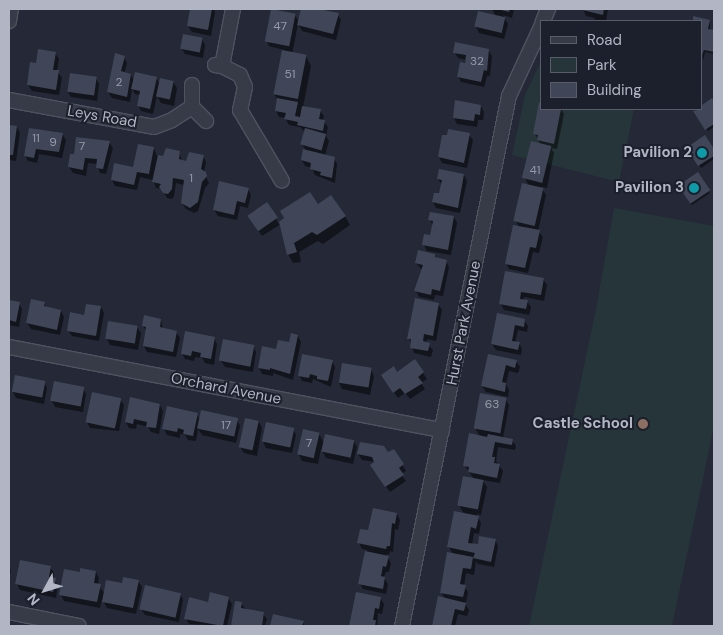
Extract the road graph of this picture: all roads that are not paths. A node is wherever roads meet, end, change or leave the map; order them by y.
1 (11, 9) edge
2 (233, 9) edge
3 (9, 21) edge
4 (540, 29) edge
5 (192, 85) dead end
6 (9, 100) edge
7 (192, 107) junction
8 (206, 121) dead end
9 (282, 181) dead end
10 (9, 347) edge
11 (442, 430) junction
12 (9, 612) edge
13 (79, 626) edge
14 (402, 626) edge

1 - 3 street
2 - 9 street
4 - 11 street, Hurst Park Avenue
5 - 7 street
6 - 7 street, Leys Road
7 - 8 street
10 - 11 street, Orchard Avenue
11 - 14 street, Hurst Park Avenue
12 - 13 street

